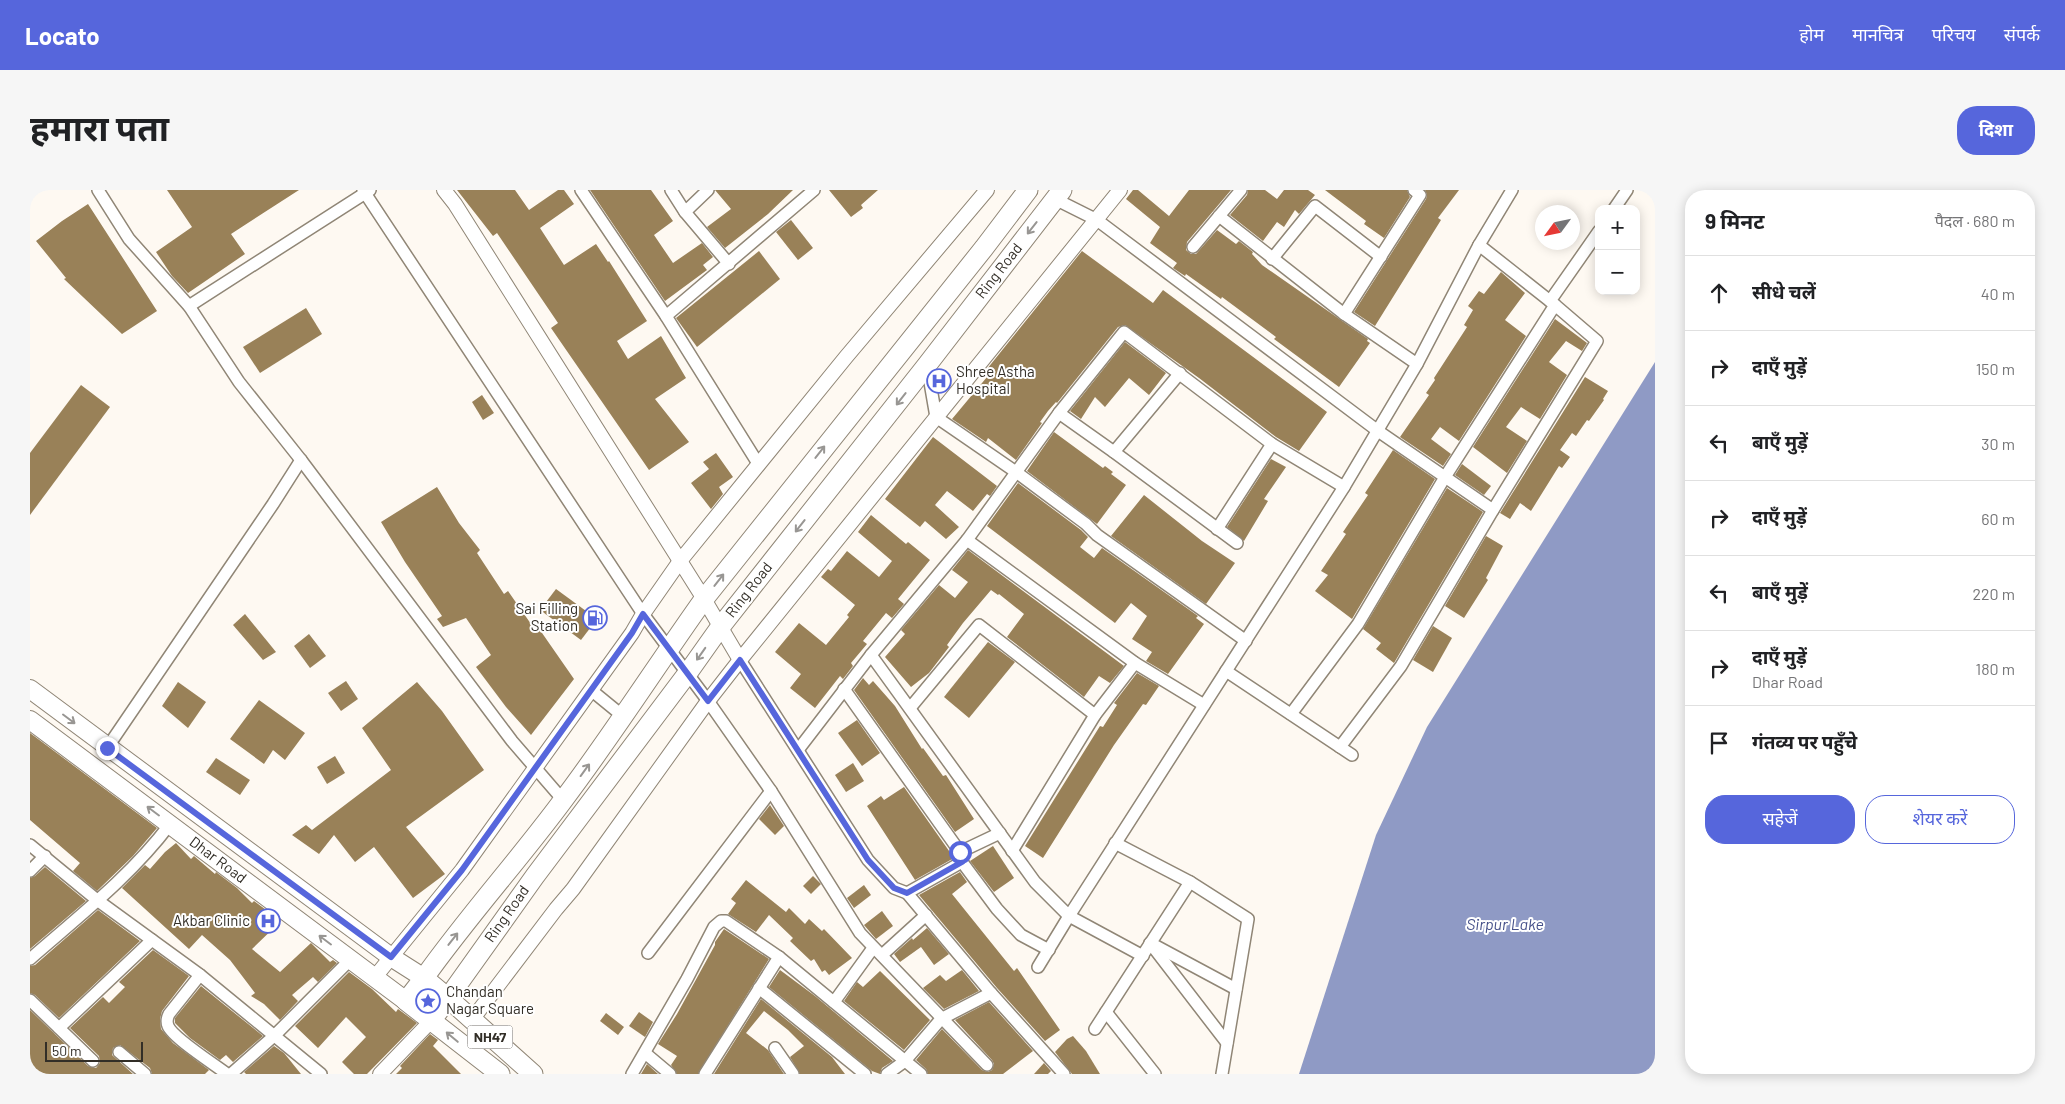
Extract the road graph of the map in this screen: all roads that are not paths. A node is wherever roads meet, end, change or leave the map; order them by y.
1 (98, 190) edge
2 (444, 190) edge
3 (581, 190) edge
4 (671, 190) edge
5 (708, 190) edge
6 (814, 190) edge
7 (987, 190) edge
8 (1028, 190) edge
9 (1120, 190) edge
10 (1241, 190) edge
11 (1414, 190) edge
12 (1512, 190) edge
13 (1627, 190) edge
14 (366, 191) edge
15 (1059, 194) edge
16 (1617, 205) edge
17 (685, 212) junction
18 (1219, 216) junction
19 (1097, 220) junction
20 (1595, 237) edge
21 (1479, 245) junction
22 (1193, 247) dead end
23 (1381, 256) junction
24 (1272, 259) junction
25 (729, 264) junction
26 (1553, 303) junction
27 (189, 306) junction
28 (1344, 314) junction
29 (666, 316) junction
30 (1417, 364) junction
31 (927, 365) junction
32 (1180, 373) junction
33 (1059, 413) junction
34 (936, 417) junction
35 (1378, 431) junction
36 (1272, 444) junction
37 (1114, 452) junction
38 (300, 460) junction
39 (758, 465) junction
40 (1016, 472) junction
41 (1445, 477) junction
42 (1344, 487) junction
43 (1493, 510) junction
44 (1217, 529) junction
45 (967, 540) junction
46 (1237, 543) dead end
47 (680, 560) junction
48 (704, 599) junction
49 (643, 614) junction
50 (721, 626) junction
51 (1246, 641) junction
52 (668, 649) junction
53 (871, 655) junction
54 (740, 660) junction
55 (1135, 663) junction
56 (1226, 671) junction
57 (687, 674) junction
58 (30, 689) edge
59 (844, 689) junction
60 (591, 690) junction
61 (708, 701) junction
62 (1204, 705) junction
63 (910, 708) junction
64 (1291, 714) junction
65 (1095, 715) junction
66 (624, 717) junction
67 (30, 720) edge
68 (1340, 747) junction
69 (107, 748) junction
70 (798, 750) junction
71 (1352, 755) dead end
72 (535, 767) junction
73 (771, 791) junction
74 (563, 800) junction
75 (170, 824) junction
76 (1000, 833) junction
77 (1115, 843) junction
78 (30, 845) edge
79 (1012, 851) junction
80 (45, 856) junction
81 (961, 857) junction
82 (30, 870) edge
83 (1190, 882) junction
84 (907, 893) junction
85 (97, 900) junction
86 (926, 915) junction
87 (1069, 916) junction
88 (152, 940) junction
89 (1150, 943) junction
90 (1049, 950) junction
91 (878, 952) junction
92 (648, 953) dead end
93 (1142, 956) junction
94 (391, 957) junction
95 (779, 957) junction
96 (30, 959) edge
97 (351, 959) junction
98 (1038, 967) dead end
99 (200, 975) junction
100 (375, 978) junction
101 (424, 978) junction
102 (759, 988) junction
103 (1236, 989) junction
104 (992, 992) junction
105 (448, 998) junction
106 (30, 1000) edge
107 (406, 1001) junction
108 (834, 1002) junction
109 (1106, 1012) junction
110 (942, 1019) junction
111 (432, 1020) junction
112 (471, 1021) junction
113 (59, 1028) junction
114 (1095, 1029) dead end
115 (274, 1036) junction
116 (1227, 1043) junction
117 (775, 1048) dead end
118 (119, 1052) dead end
119 (645, 1053) junction
120 (93, 1061) dead end
121 (905, 1061) junction
122 (987, 1065) dead end
123 (145, 1074) edge
124 (227, 1074) edge
125 (231, 1074) edge
126 (321, 1074) edge
127 (380, 1074) edge
128 (500, 1074) edge
129 (533, 1074) edge
130 (632, 1074) edge
131 (670, 1074) edge
132 (705, 1074) edge
133 (793, 1074) edge
134 (865, 1074) edge
135 (887, 1074) edge
136 (921, 1074) edge
137 (1064, 1074) edge
138 (1155, 1074) edge
139 (1222, 1074) edge

1 - 27 street
2 - 47 street
3 - 29 street
4 - 17 street
5 - 17 street
6 - 25 street
7 - 39 street
48 -> 8 highway, Ring Road
9 - 19 street
10 - 18 street
11 - 23 street
12 - 21 street
13 - 16 street
14 - 27 street
14 - 49 street
15 - 19 street
15 -> 31 highway, Ring Road
17 - 25 street
18 - 22 street
18 - 24 street
19 - 34 street
19 - 35 street
20 - 26 street
21 - 26 street
21 - 30 street
23 - 24 street
23 - 28 street
24 - 28 street
25 - 29 street
26 - 41 street
26 - 43 street
27 - 38 street
28 - 30 street
29 - 39 street
30 - 35 street
31 - 34 street
31 -> 50 highway, Ring Road
32 - 33 street
32 - 36 street
32 - 37 street
33 - 37 street
33 - 40 street
34 - 40 street
34 - 54 street
35 - 41 street
35 - 42 street
36 - 42 street
36 - 44 street
37 - 44 street
38 - 69 street
38 - 72 street
39 - 47 street
40 - 45 street
40 - 51 street
41 - 43 street
41 - 64 street
42 - 51 street
43 - 68 street
44 - 46 street
45 - 53 street
45 - 55 street
47 - 48 street
47 - 49 street
48 - 50 street
48 - 52 highway, Ring Road
49 - 52 street
49 - 60 street
50 - 54 street
50 -> 57 highway, Ring Road
51 - 56 street
52 - 57 street
52 - 66 highway, Ring Road
53 - 59 street
53 - 63 street
54 - 61 street
54 - 70 street
55 - 62 street
55 - 65 street
56 - 62 street
56 - 64 street
57 - 61 street
57 - 105 highway, Ring Road
58 -> 69 main road, Dhar Road
59 - 70 street
59 - 81 street
60 - 66 street
60 - 72 street
61 - 73 street
61 - 112 street
62 - 77 street
63 - 65 street
63 - 76 street
64 - 68 street
65 - 79 street
74 -> 66 highway, Ring Road
75 -> 67 main road, Dhar Road
68 - 71 street
69 - 94 main road, Dhar Road
70 - 84 street
72 - 74 street
72 - 94 street
73 - 91 street
73 - 92 street
101 -> 74 highway, Ring Road
75 - 85 street
97 -> 75 main road, Dhar Road
76 - 79 street
76 - 81 street
77 - 83 street
77 - 87 street
78 - 80 street
79 - 87 street
80 - 82 street
80 - 85 street
81 - 84 street
81 - 90 street
83 - 89 street
83 - 103 street
84 - 86 street
85 - 88 street
85 - 96 street
86 - 91 street
86 - 104 street
87 - 90 street
87 - 93 street
88 - 99 street
88 - 113 street
89 - 93 street
89 - 103 street
89 - 116 street
90 - 98 street
91 - 108 street
91 - 110 street
93 - 109 street
94 - 100 street
94 - 101 main road, Dhar Road
95 - 102 street
95 - 108 street
95 - 119 street
97 - 100 main road, Dhar Road
97 - 115 street
99 - 115 street
99 - 124 street
100 - 107 main road, Dhar Road
101 - 105 highway
101 - 107 highway, Ring Road
102 - 132 street
102 - 134 street
103 - 116 street
104 - 110 street
104 - 137 street
105 - 111 highway, Ring Road
105 - 112 highway, NH47
106 - 113 street
107 - 111 highway
108 - 121 street
109 - 114 street
109 - 138 street
110 - 121 street
110 - 122 street
111 - 127 street
128 -> 111 highway, NH47
112 - 129 highway, NH47
113 - 120 street
115 - 125 street
115 - 126 street
116 - 139 street
117 - 133 street
118 - 123 street
119 - 130 street
119 - 131 street
121 - 135 street
121 - 136 street

